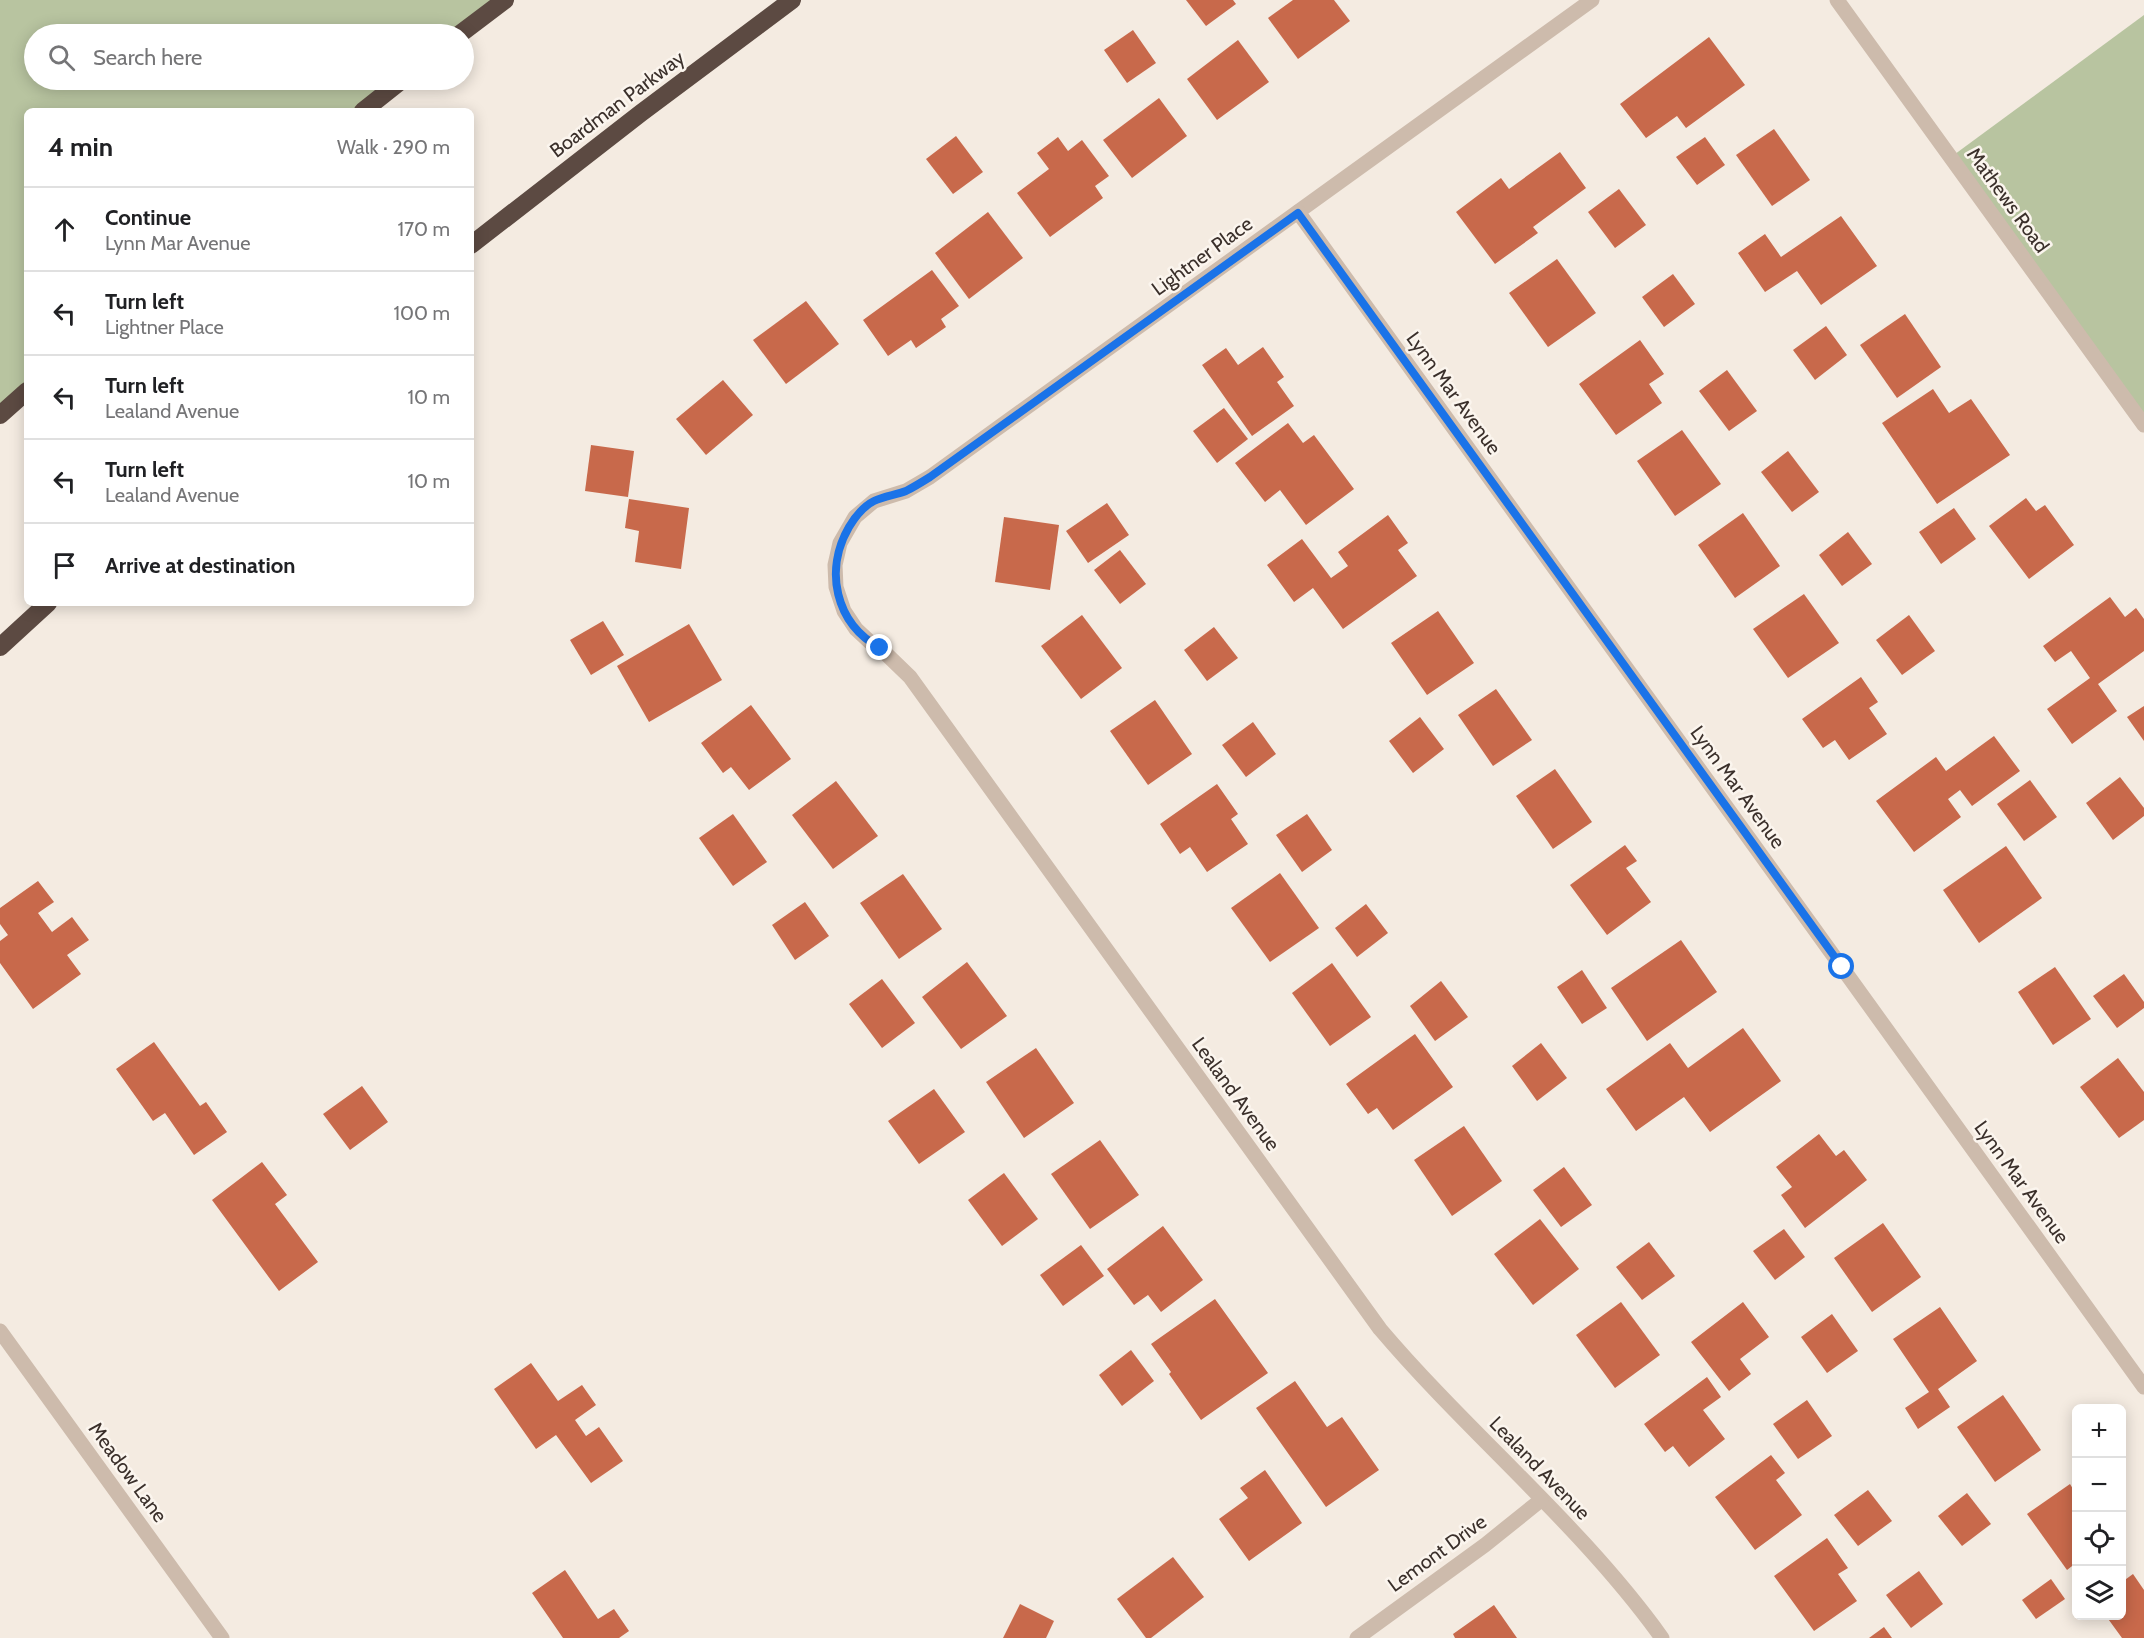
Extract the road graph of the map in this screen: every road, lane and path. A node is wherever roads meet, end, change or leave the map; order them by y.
1 (505, 0) edge
2 (792, 0) edge
3 (1592, 0) edge
4 (1838, 0) edge
5 (473, 24) edge
6 (389, 90) edge
7 (367, 108) edge
8 (1298, 213) junction
9 (474, 243) edge
10 (24, 394) edge
11 (0, 415) edge
12 (2144, 425) edge
13 (840, 543) joint
14 (45, 606) edge
15 (0, 647) edge
16 (0, 1331) edge
17 (2144, 1387) edge
18 (1541, 1500) junction
19 (222, 1638) edge
20 (1357, 1638) edge
21 (1662, 1638) edge

1 - 5 highway
2 - 9 highway, Boardman Parkway
3 - 8 street, Lightner Place
4 - 12 street, Mathews Road
6 - 7 highway
8 - 13 street, Lightner Place
8 - 17 street, Lynn Mar Avenue
10 - 11 highway
13 - 18 street, Lealand Avenue
14 - 15 highway
16 - 19 street, Meadow Lane
18 - 20 street, Lemont Drive
18 - 21 street, Lealand Avenue

